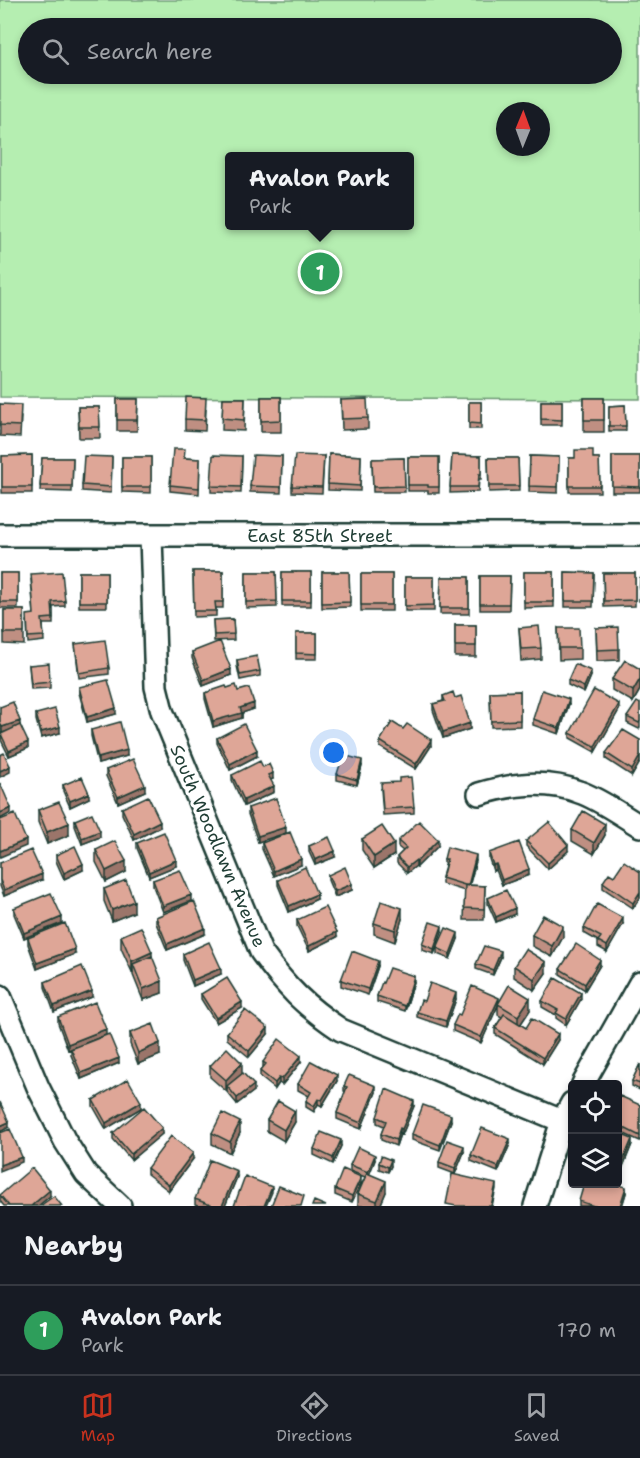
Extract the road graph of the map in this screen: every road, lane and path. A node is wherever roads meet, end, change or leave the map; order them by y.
1 (0, 535) edge
2 (640, 535) edge
3 (151, 536) junction
4 (478, 794) dead end
5 (640, 826) edge
6 (640, 984) edge
7 (0, 996) edge
8 (585, 1080) edge
9 (567, 1112) edge
10 (120, 1206) edge
11 (535, 1206) edge

1 - 3 street, East 85th Street
2 - 3 street, East 85th Street
3 - 9 street, South Woodlawn Avenue
4 - 5 street
6 - 8 street
7 - 10 street
9 - 11 street

